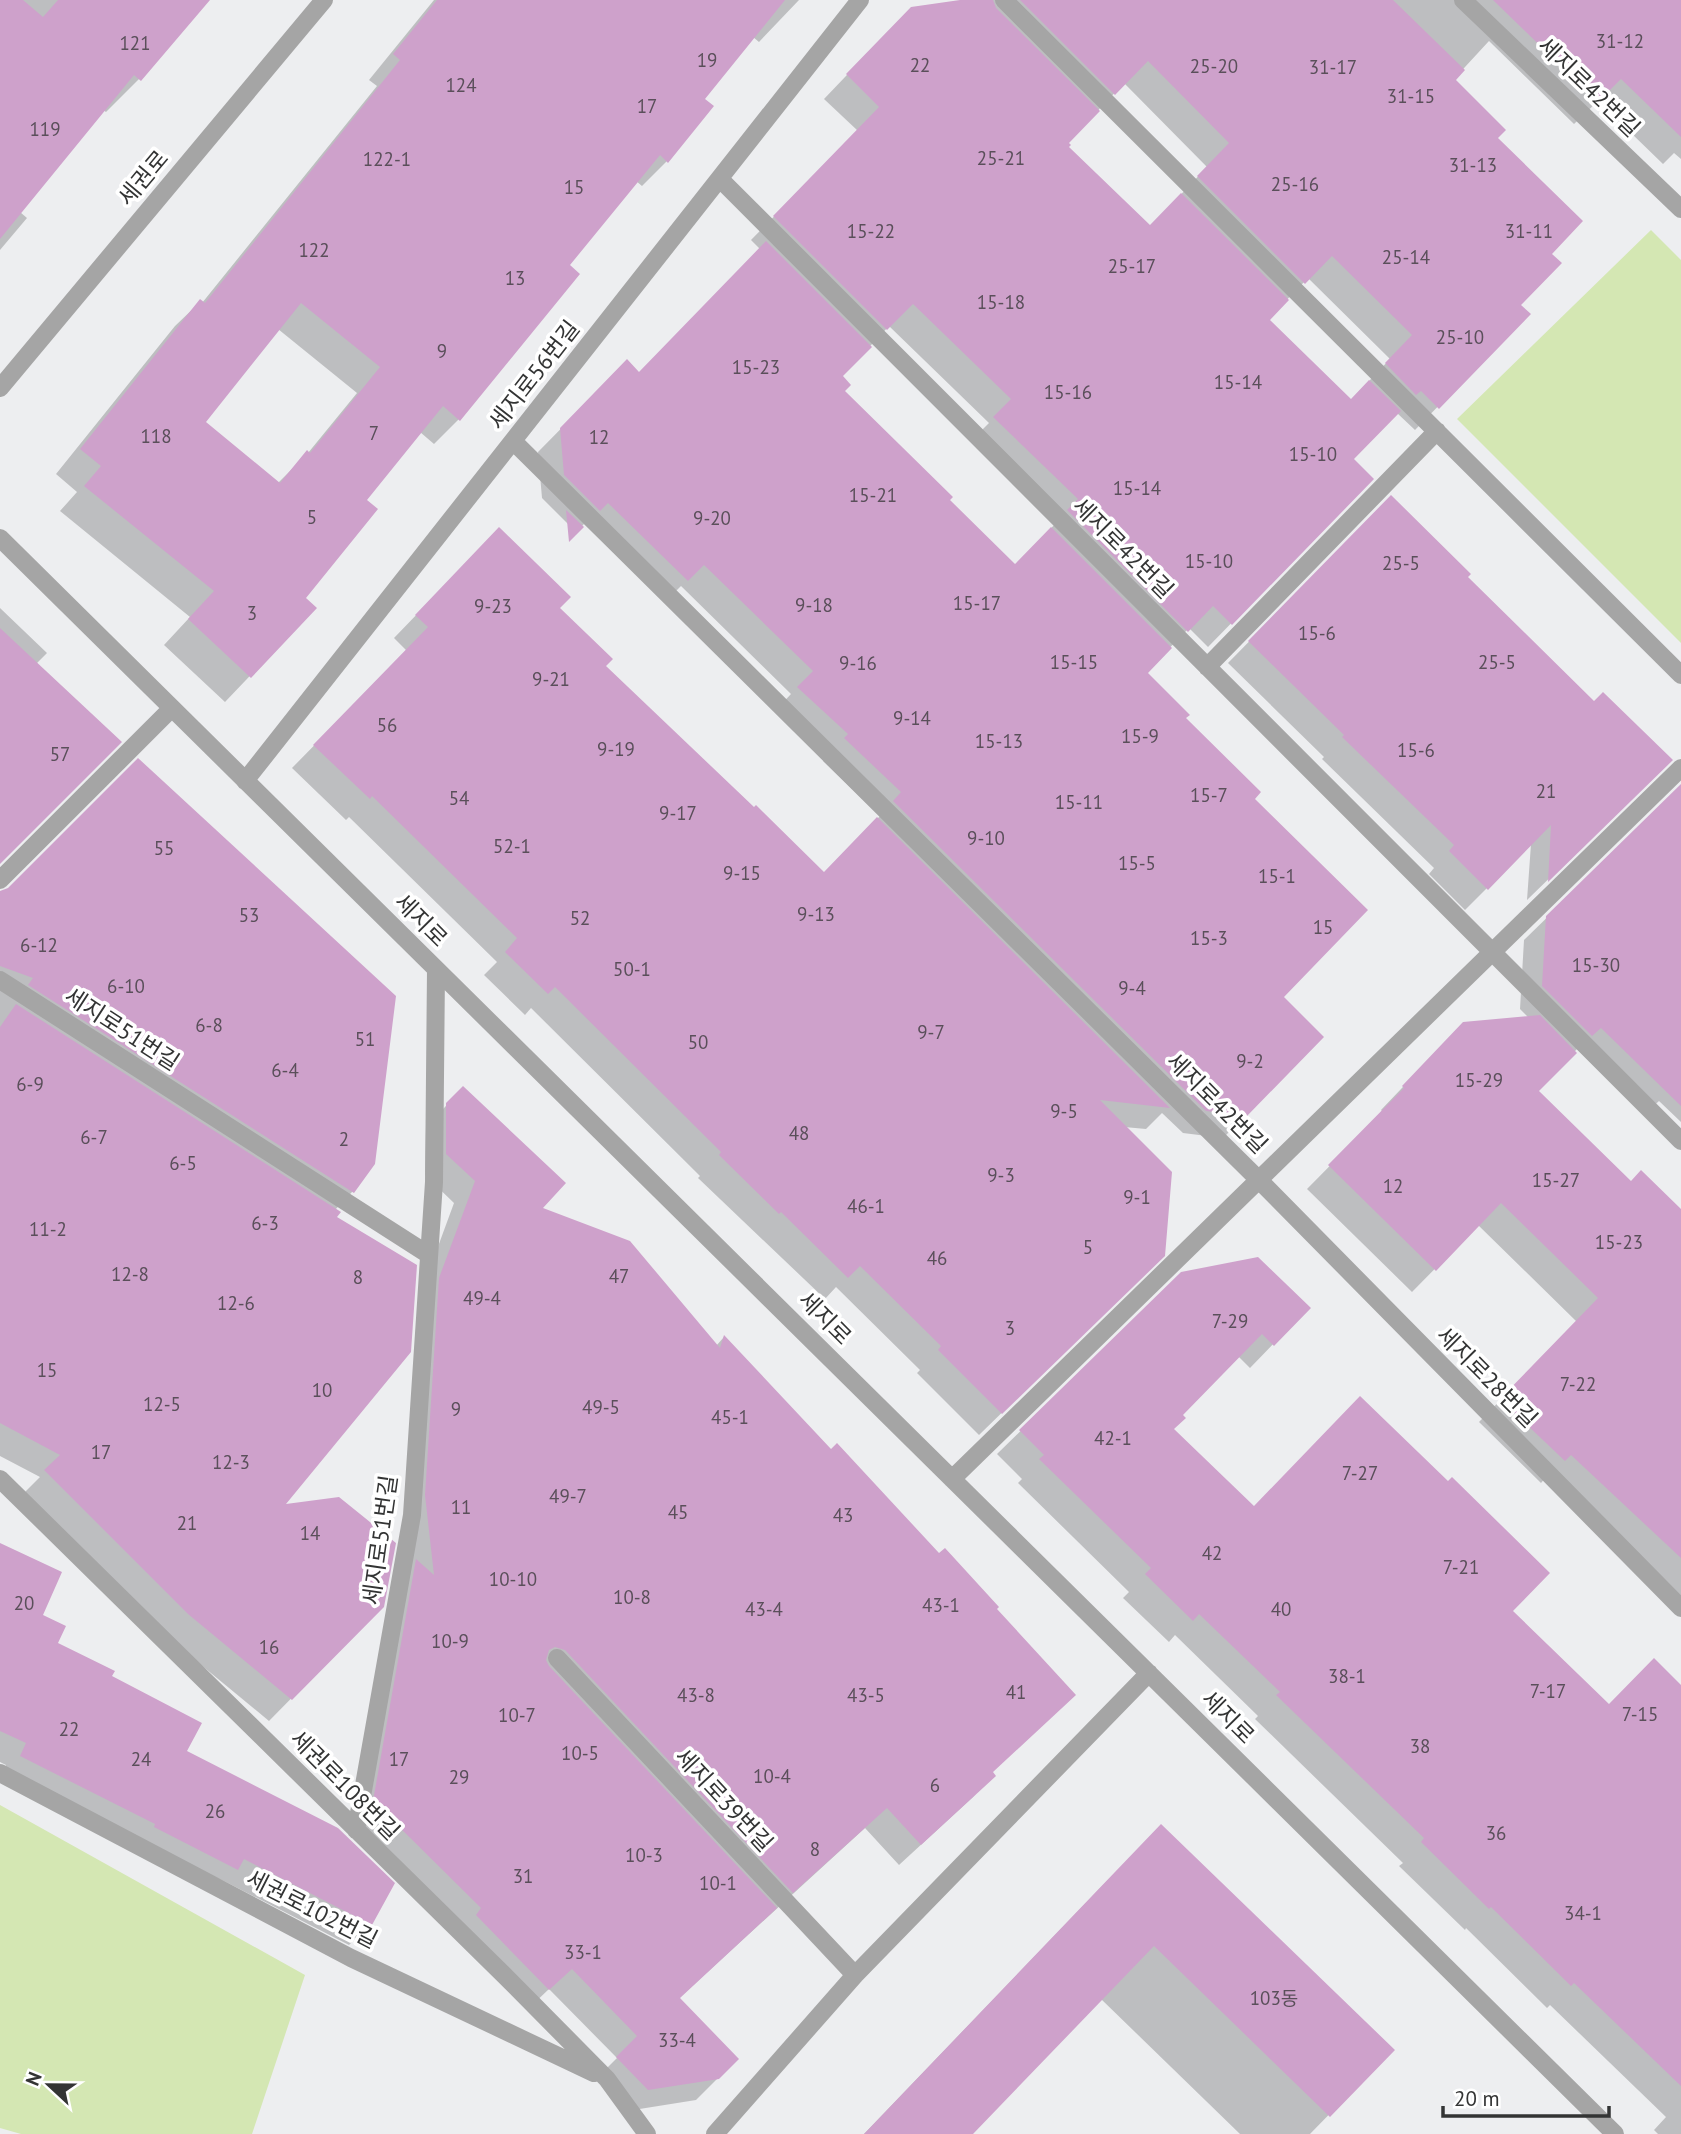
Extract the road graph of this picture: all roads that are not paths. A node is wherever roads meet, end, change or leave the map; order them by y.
1 (324, 0) edge
2 (860, 0) edge
3 (1004, 0) edge
4 (1463, 0) edge
5 (720, 179) junction
6 (1681, 209) edge
7 (0, 388) edge
8 (1437, 431) junction
9 (513, 441) junction
10 (0, 538) edge
11 (1208, 667) junction
12 (1681, 675) edge
13 (172, 708) junction
14 (1681, 768) edge
15 (245, 780) junction
16 (0, 880) edge
17 (1492, 952) junction
18 (436, 970) junction
19 (0, 980) edge
20 (1681, 1141) edge
21 (1259, 1180) junction
22 (429, 1255) junction
23 (0, 1479) edge
24 (952, 1479) junction
25 (1681, 1608) edge
26 (556, 1658) dead end
27 (1149, 1673) junction
28 (0, 1773) edge
29 (356, 1830) junction
30 (855, 1975) junction
31 (607, 2079) junction
32 (647, 2134) edge
33 (715, 2134) edge
34 (1615, 2134) edge

1 - 7 street, 세권로
2 - 5 street, 세지로56번길
3 - 8 street
4 - 6 street, 세지로42번길
5 - 9 street, 세지로56번길
5 - 11 street, 세지로42번길
8 - 11 street
8 - 12 street
9 - 15 street, 세지로56번길
9 - 21 street, 세지로42번길
10 - 13 street, 세지로
11 - 17 street, 세지로42번길
13 - 15 street, 세지로
13 - 16 street
14 - 17 street, 세지로42번길
15 - 18 street, 세지로
17 - 20 street
17 - 21 street, 세지로42번길
18 - 22 street, 세지로51번길
18 - 24 street, 세지로
19 - 22 street, 세지로51번길
21 - 24 street, 세지로42번길
21 - 25 street, 세지로28번길
22 - 29 street, 세지로51번길
23 - 29 street, 세권로108번길
24 - 27 street, 세지로
26 - 30 street, 세지로39번길
27 - 30 street
27 - 34 street, 세지로
28 - 31 street, 세권로102번길
29 - 31 street, 세권로108번길
30 - 33 street
31 - 32 street, 세권로108번길

